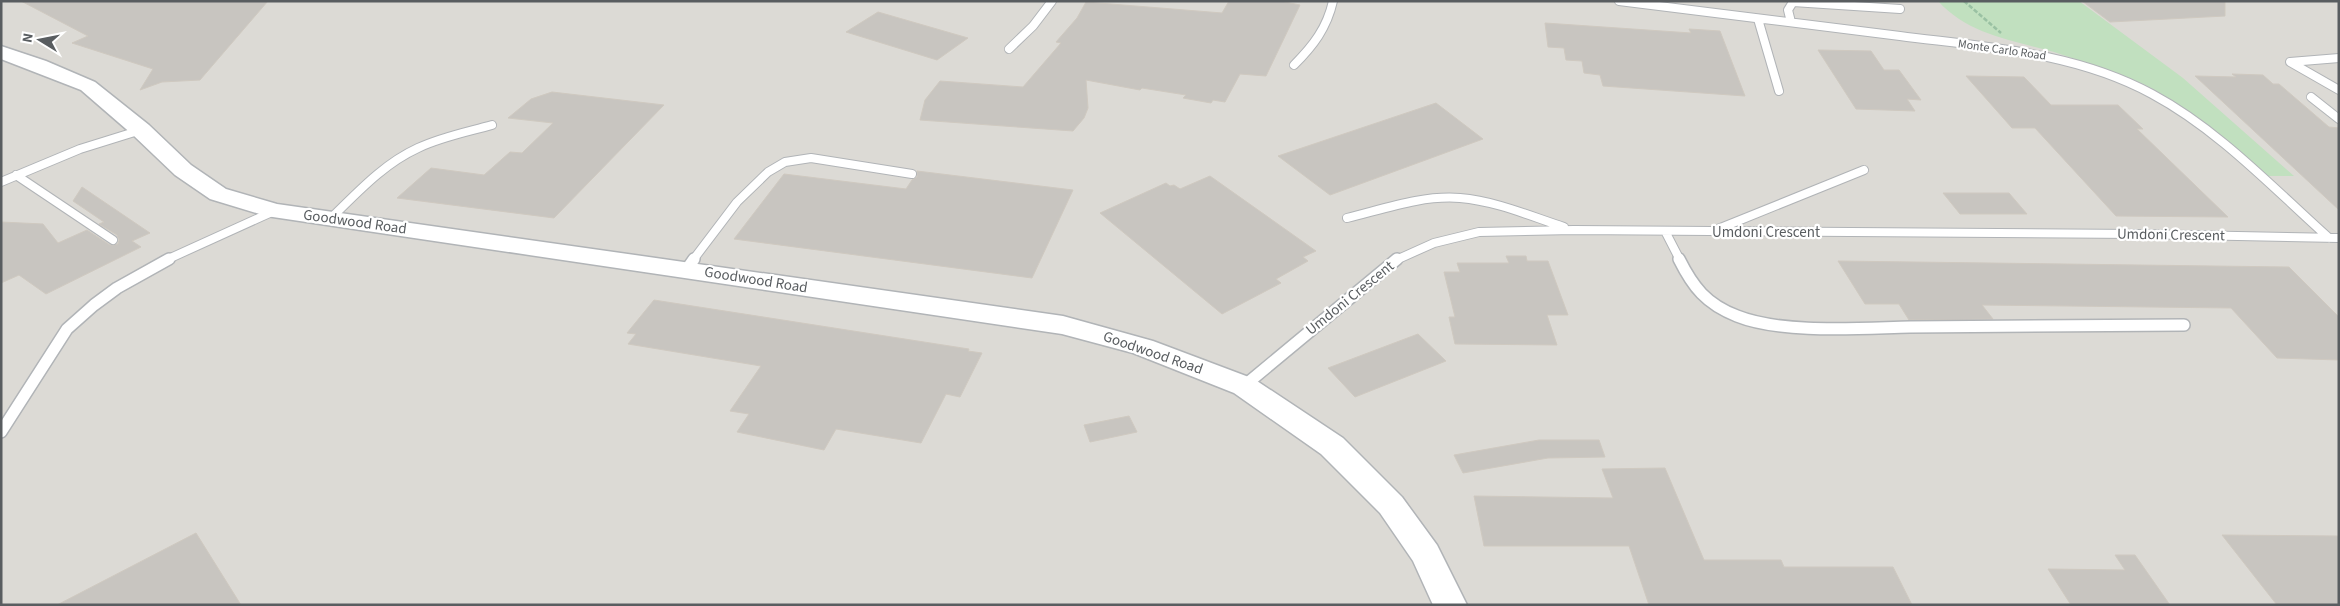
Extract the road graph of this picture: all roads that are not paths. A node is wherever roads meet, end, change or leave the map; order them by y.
1 (1052, 1) edge
2 (1333, 1) edge
3 (1620, 1) edge
4 (1900, 9) dead end
5 (1758, 19) junction
6 (1791, 22) junction
7 (1009, 49) dead end
8 (1, 52) edge
9 (2339, 58) edge
10 (1294, 65) dead end
11 (2339, 90) edge
12 (1779, 91) dead end
13 (2311, 97) dead end
14 (2339, 119) edge
15 (492, 125) dead end
16 (141, 130) junction
17 (1864, 170) dead end
18 (912, 174) dead end
19 (16, 175) junction
20 (1, 182) edge
21 (274, 211) junction
22 (1347, 218) dead end
23 (330, 219) junction
24 (1574, 230) junction
25 (1665, 231) junction
26 (1712, 231) junction
27 (2334, 238) edge
28 (113, 240) dead end
29 (687, 269) junction
30 (2184, 325) dead end
31 (1244, 386) junction
32 (1, 432) edge
33 (1450, 605) edge

1 - 7 lane
2 - 10 lane
3 - 5 lane, Monte Carlo Road
4 - 6 lane
5 - 6 lane, Monte Carlo Road
5 - 12 lane
6 - 27 lane, Monte Carlo Road
8 - 16 street, Goodwood Road
9 - 11 lane
13 - 14 lane
15 - 23 lane
16 - 19 lane
16 - 21 street, Goodwood Road
17 - 26 lane
18 - 29 lane
19 - 20 lane
19 - 28 lane
21 - 23 street, Goodwood Road
21 - 32 lane
22 - 24 lane
23 - 29 street, Goodwood Road
24 - 25 lane, Umdoni Crescent
24 - 31 lane, Umdoni Crescent
25 - 26 lane, Umdoni Crescent
25 - 30 lane
26 - 27 lane, Umdoni Crescent
29 - 31 street, Goodwood Road
31 - 33 street, Goodwood Road

